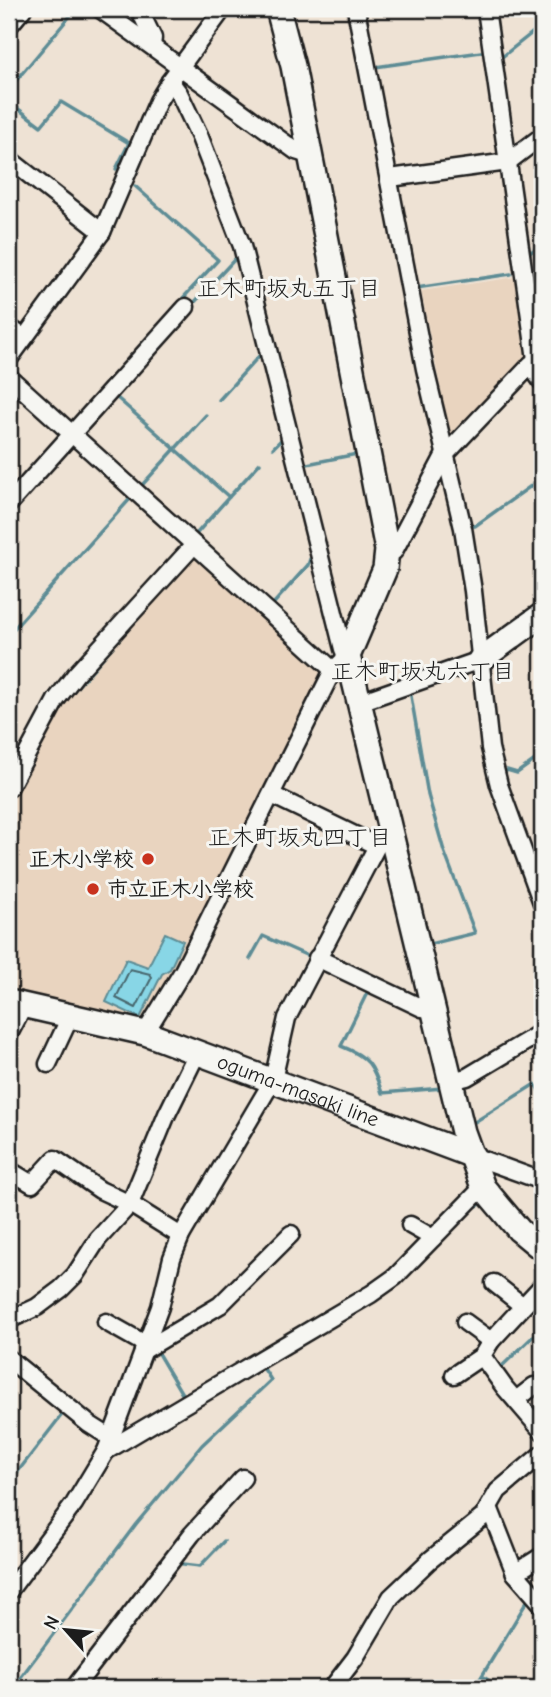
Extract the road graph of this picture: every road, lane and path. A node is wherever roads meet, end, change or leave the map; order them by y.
1 (23, 9) edge
2 (100, 9) edge
3 (139, 9) edge
4 (223, 9) edge
5 (278, 9) edge
6 (356, 9) edge
7 (486, 9) edge
8 (9, 26) edge
9 (152, 46) junction
10 (181, 66) junction
11 (170, 81) junction
12 (542, 136) edge
13 (309, 155) junction
14 (9, 159) edge
15 (508, 162) junction
16 (390, 178) junction
17 (102, 232) junction
18 (186, 307) dead end
19 (9, 327) edge
20 (24, 338) junction
21 (9, 359) edge
22 (536, 359) edge
23 (9, 377) edge
24 (542, 382) edge
25 (72, 433) junction
26 (444, 456) junction
27 (9, 504) edge
28 (194, 545) junction
29 (387, 550) junction
30 (542, 615) edge
31 (480, 660) junction
32 (341, 663) junction
33 (360, 702) junction
34 (9, 788) edge
35 (272, 795) junction
36 (383, 837) junction
37 (542, 898) edge
38 (317, 958) junction
39 (17, 1003) edge
40 (433, 1009) junction
41 (71, 1015) junction
42 (542, 1032) edge
43 (145, 1033) junction
44 (9, 1034) edge
45 (197, 1053) junction
46 (48, 1064) dead end
47 (273, 1080) junction
48 (451, 1082) junction
49 (472, 1156) junction
50 (9, 1170) edge
51 (542, 1181) edge
52 (483, 1187) junction
53 (130, 1203) junction
54 (410, 1225) dead end
55 (291, 1234) dead end
56 (181, 1236) junction
57 (433, 1238) junction
58 (542, 1248) edge
59 (494, 1283) dead end
60 (542, 1286) edge
61 (523, 1306) junction
62 (9, 1320) edge
63 (106, 1322) dead end
64 (465, 1322) dead end
65 (491, 1341) junction
66 (144, 1347) junction
67 (482, 1356) junction
68 (9, 1359) edge
69 (454, 1375) dead end
70 (534, 1386) dead end
71 (516, 1400) junction
72 (542, 1431) edge
73 (108, 1445) junction
74 (542, 1454) edge
75 (243, 1478) dead end
76 (489, 1507) junction
77 (542, 1556) edge
78 (515, 1573) junction
79 (9, 1591) edge
80 (542, 1604) edge
81 (74, 1688) edge
82 (332, 1688) edge

1 - 8 street
2 - 9 street
3 - 9 street
4 - 10 street
5 - 13 street
6 - 16 street
7 - 15 street
9 - 10 street
10 - 11 street
10 - 13 street
11 - 17 street
11 - 32 street
12 - 15 street
13 - 29 street
14 - 17 street
15 - 16 street
15 - 22 street
16 - 26 street
17 - 20 street
18 - 25 street
19 - 20 street
20 - 21 street
22 - 24 street
22 - 26 street
23 - 25 street
25 - 27 street
25 - 28 street
26 - 29 street
26 - 31 street
28 - 32 street
28 - 34 street
29 - 32 street
30 - 31 street
31 - 33 street
31 - 37 street
32 - 33 street
32 - 35 street
33 - 36 street
35 - 36 street
35 - 43 street
36 - 38 street
36 - 40 street
38 - 40 street
38 - 47 street
39 - 41 street, oguma-masaki line
39 - 44 street
40 - 48 street
41 - 43 street, oguma-masaki line
41 - 46 street
42 - 48 street
43 - 45 street, oguma-masaki line
45 - 47 street, oguma-masaki line
45 - 53 street
47 - 49 street, oguma-masaki line
47 - 56 street
48 - 49 street
49 - 51 street
49 - 52 street
50 - 53 street
52 - 57 street
52 - 58 street
53 - 56 street
53 - 62 street
54 - 57 street
55 - 66 street
56 - 66 street
57 - 73 street
59 - 61 street
60 - 61 street
61 - 65 street
63 - 66 street
64 - 65 street
65 - 67 street
66 - 73 street
67 - 69 street
67 - 71 street
68 - 73 street
70 - 71 street
71 - 72 street
73 - 79 street
74 - 76 street
75 - 81 street
76 - 78 street
76 - 82 street
77 - 78 street
78 - 80 street

